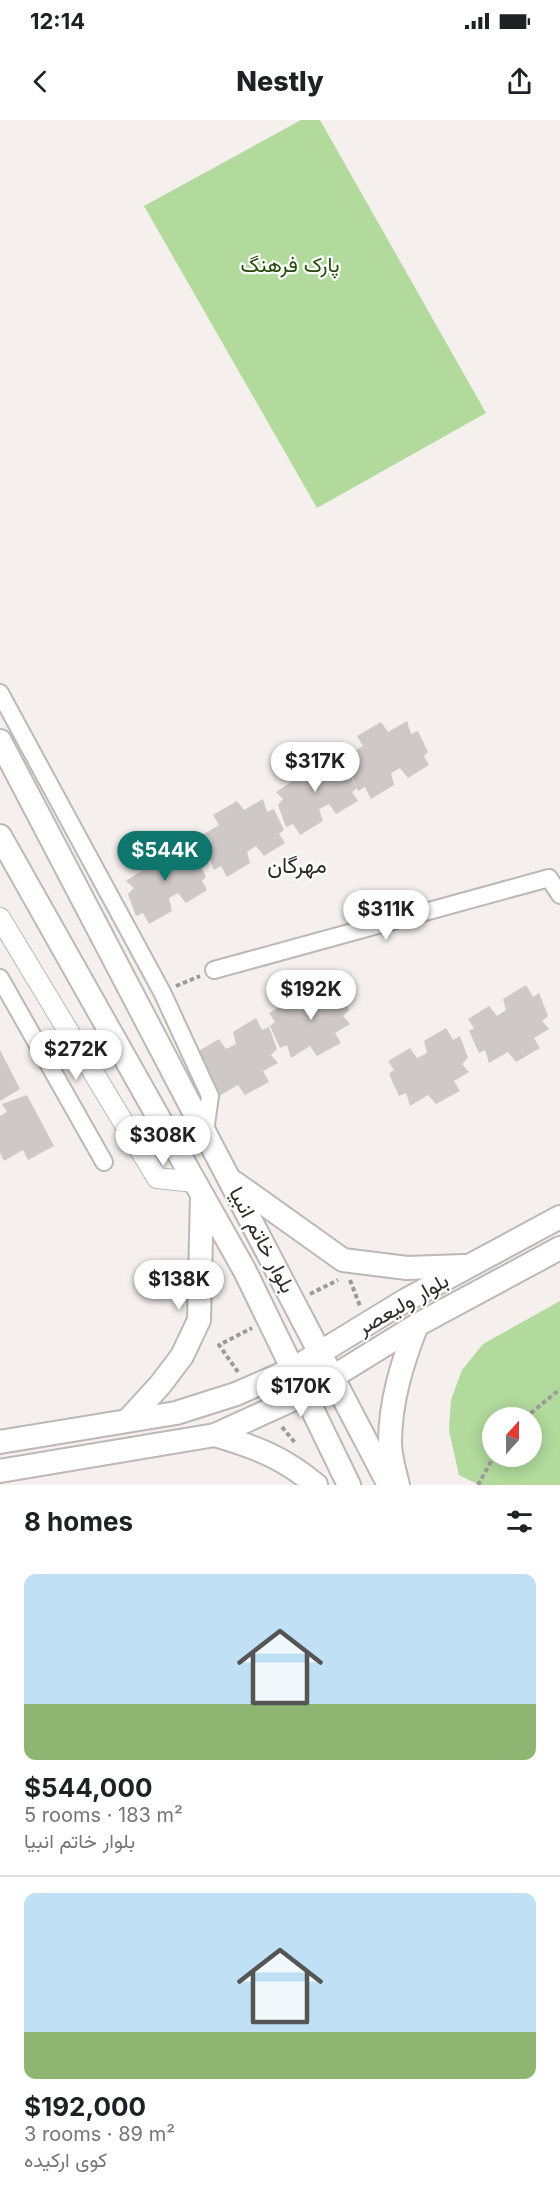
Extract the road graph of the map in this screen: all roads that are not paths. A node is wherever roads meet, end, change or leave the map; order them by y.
1 (0, 693) edge
2 (0, 741) edge
3 (0, 836) edge
4 (560, 896) edge
5 (0, 918) edge
6 (214, 970) road end
7 (0, 978) edge
8 (205, 1132) junction
9 (104, 1162) dead end
10 (230, 1179) junction
11 (198, 1188) junction
12 (243, 1204) junction
13 (560, 1217) edge
14 (216, 1220) junction
15 (560, 1248) edge
16 (469, 1266) junction
17 (417, 1325) junction
18 (320, 1353) junction
19 (293, 1369) junction
20 (332, 1376) junction
21 (305, 1394) junction
22 (182, 1411) junction
23 (128, 1420) junction
24 (215, 1435) junction
25 (186, 1438) junction
26 (0, 1442) edge
27 (0, 1471) edge
28 (316, 1485) edge
29 (349, 1485) edge
30 (389, 1485) edge
31 (398, 1485) edge

1 - 8 street
2 - 8 main road, بلوار خاتم انبیا
3 - 11 main road, بلوار خاتم انبیا
4 - 6 street
5 - 11 street
7 - 9 street
8 - 10 main road, بلوار خاتم انبیا
10 - 12 main road, بلوار خاتم انبیا
10 - 16 main road
11 - 14 main road, بلوار خاتم انبیا
11 - 23 main road
12 - 14 main road
12 - 18 main road, بلوار خاتم انبیا
13 - 16 main road, بلوار ولیعصر
14 - 19 main road, بلوار خاتم انبیا
15 - 17 main road, بلوار ولیعصر
16 - 18 main road, بلوار ولیعصر
17 - 20 main road, بلوار ولیعصر
17 - 31 main road
18 - 19 main road, بلوار ولیعصر
18 - 20 main road, بلوار خاتم انبیا
19 - 21 main road, بلوار خاتم انبیا
19 - 22 main road, بلوار ولیعصر
20 - 21 main road, بلوار ولیعصر
20 - 30 main road, بلوار خاتم انبیا
21 - 24 main road, بلوار ولیعصر
21 - 29 main road, بلوار خاتم انبیا
22 - 23 main road, بلوار ولیعصر
22 - 25 main road
23 - 26 main road, بلوار ولیعصر
24 - 25 main road, بلوار ولیعصر
24 - 28 main road
25 - 27 main road, بلوار ولیعصر

